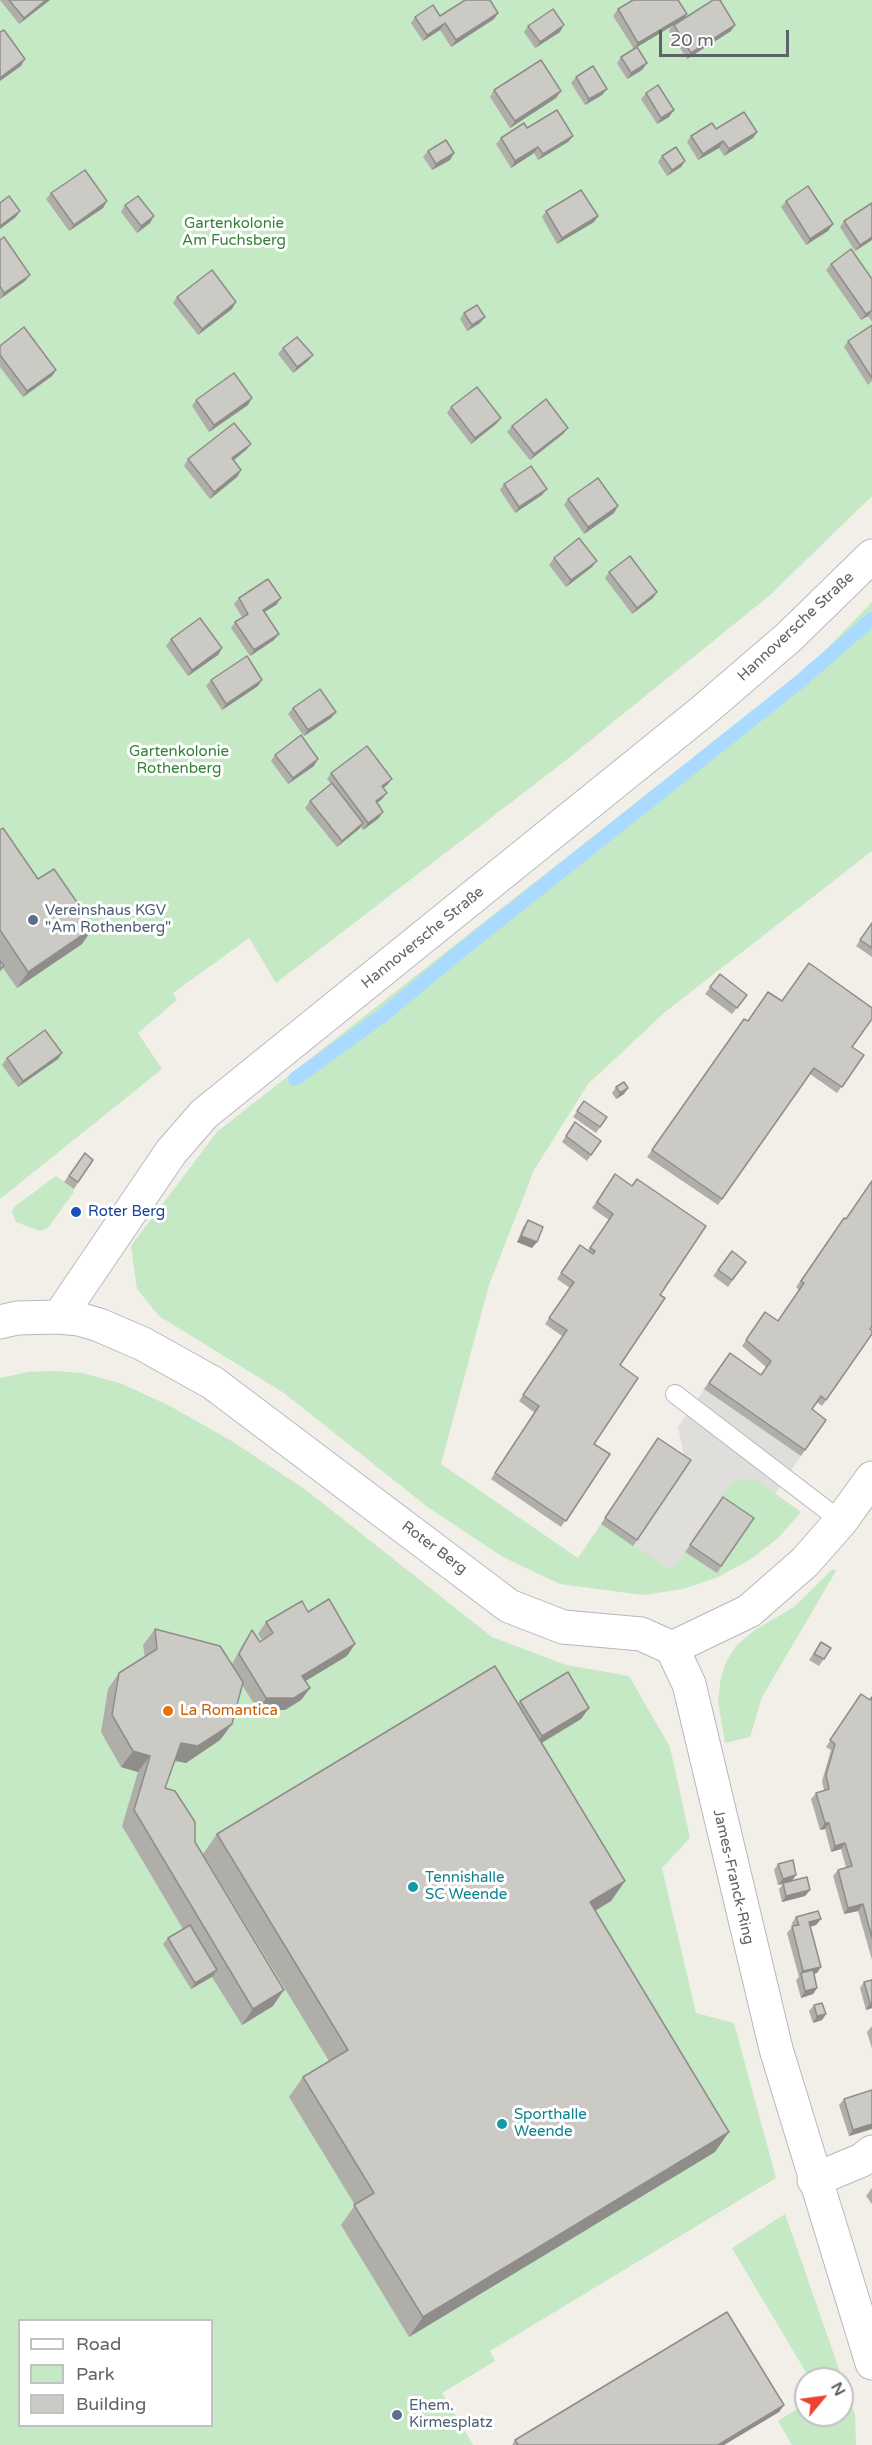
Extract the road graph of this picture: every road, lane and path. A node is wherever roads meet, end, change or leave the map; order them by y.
1 (872, 556) edge
2 (59, 1317) junction
3 (0, 1322) edge
4 (675, 1394) dead end
5 (872, 1478) edge
6 (841, 1521) junction
7 (672, 1648) junction
8 (872, 2152) edge
9 (814, 2180) junction
10 (872, 2363) edge

1 - 2 street, Hannoversche Straße
2 - 3 street
2 - 7 street, Roter Berg
4 - 6 lane
5 - 6 street
6 - 7 street
7 - 9 street, James-Franck-Ring
8 - 9 street
9 - 10 street, James-Franck-Ring

